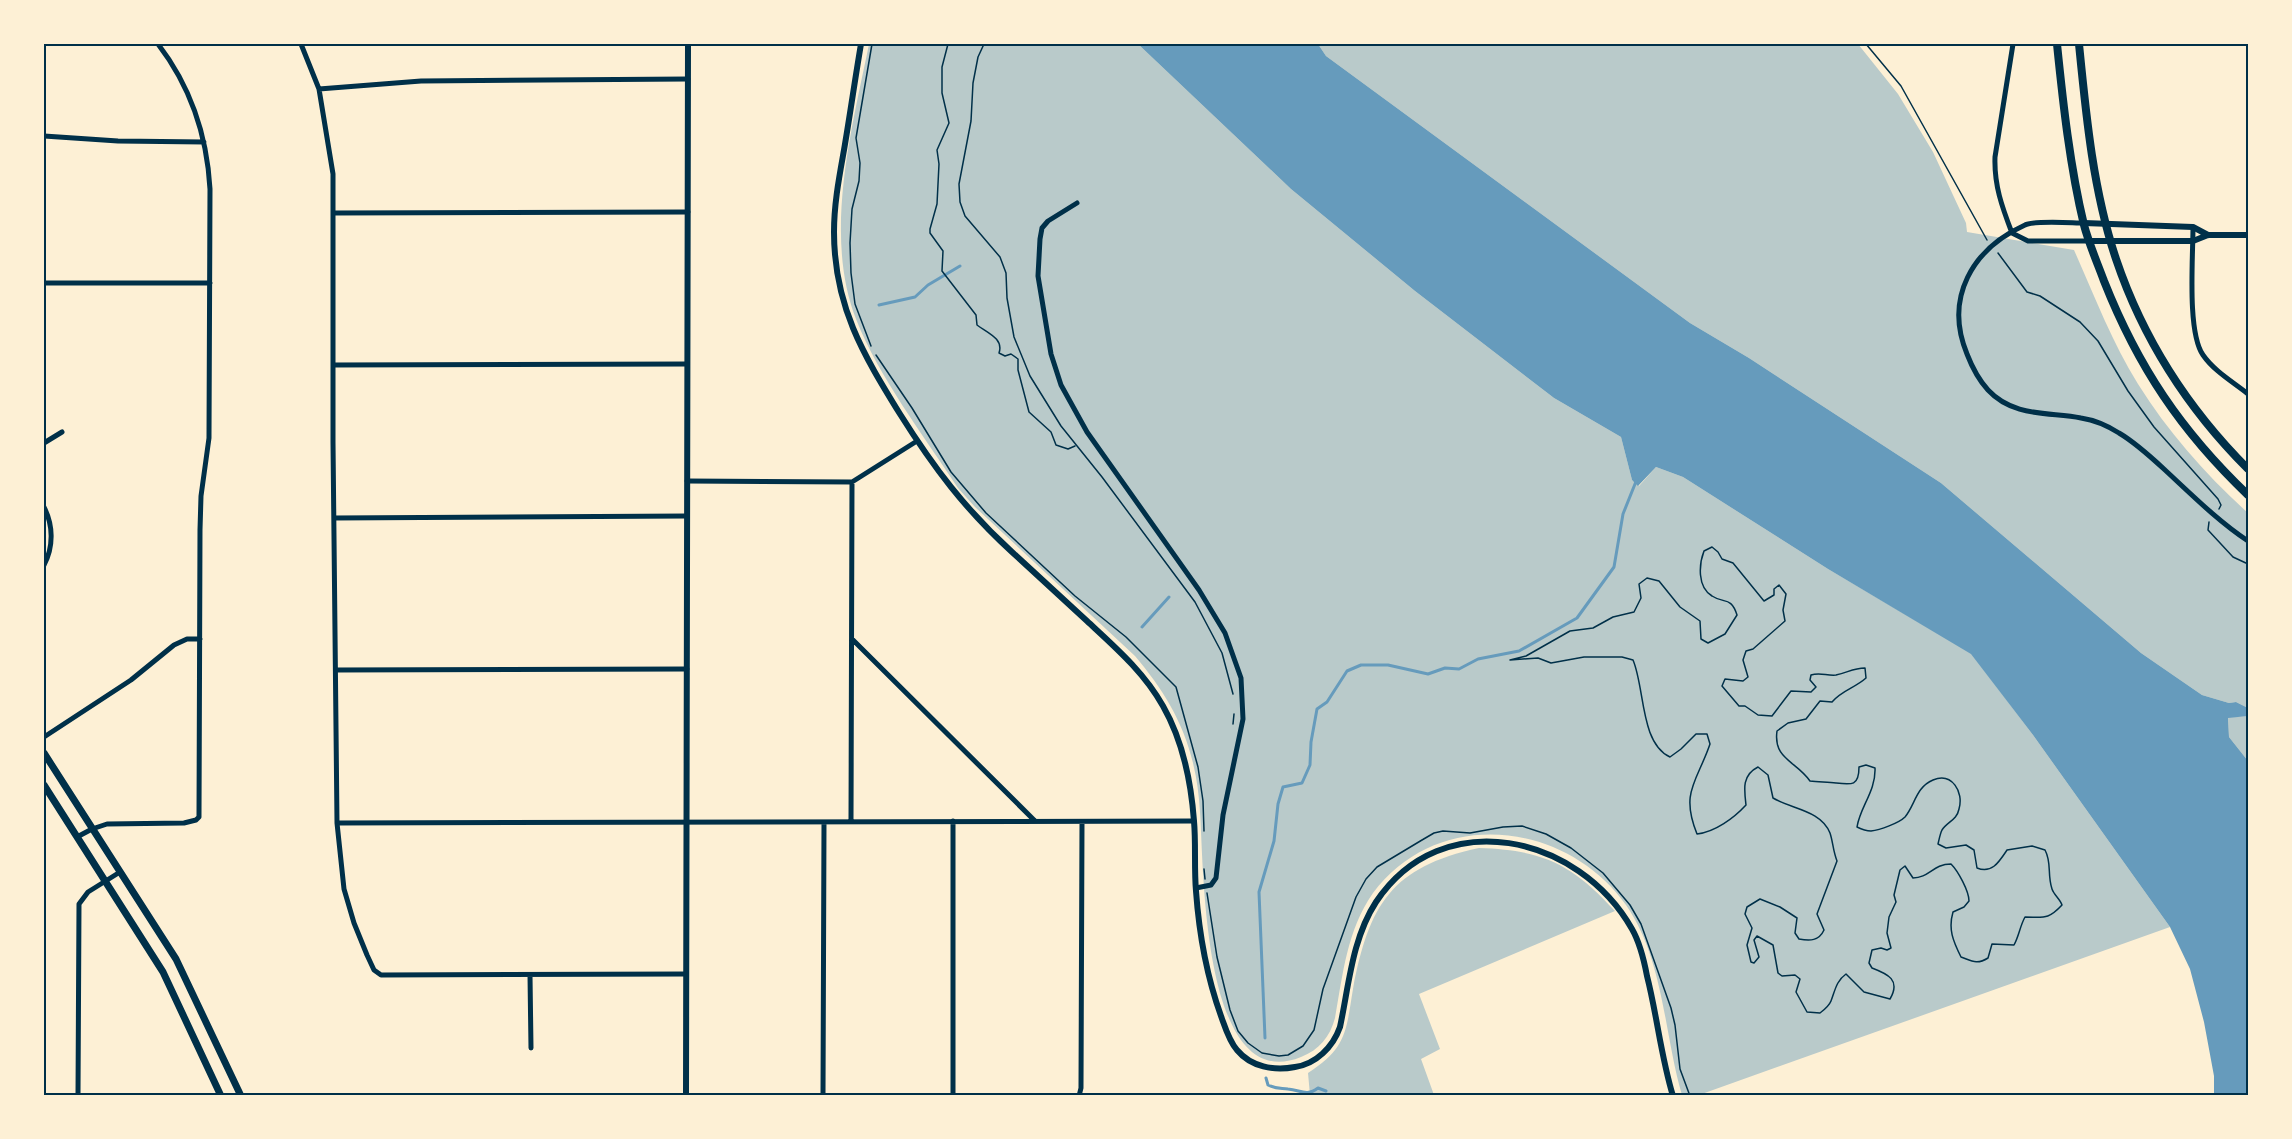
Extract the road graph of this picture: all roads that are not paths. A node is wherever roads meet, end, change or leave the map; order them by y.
1 (158, 44) edge
2 (301, 44) edge
3 (688, 44) edge
4 (861, 44) edge
5 (2013, 44) edge
6 (2057, 44) edge
7 (2079, 44) edge
8 (687, 79) junction
9 (319, 88) junction
10 (44, 136) edge
11 (204, 142) junction
12 (1077, 203) dead end
13 (688, 212) junction
14 (334, 213) junction
15 (2084, 224) junction
16 (2107, 225) junction
17 (2193, 227) junction
18 (2012, 233) junction
19 (2208, 235) junction
20 (2248, 235) edge
21 (2089, 241) junction
22 (2111, 241) junction
23 (2193, 241) junction
24 (44, 283) edge
25 (210, 283) junction
26 (687, 364) junction
27 (333, 365) junction
28 (2248, 394) edge
29 (62, 432) dead end
30 (917, 441) junction
31 (44, 443) edge
32 (2248, 469) edge
33 (687, 481) junction
34 (852, 482) junction
35 (2248, 495) edge
36 (44, 507) edge
37 (687, 516) junction
38 (334, 518) junction
39 (2248, 541) edge
40 (44, 565) edge
41 (200, 639) junction
42 (852, 639) junction
43 (687, 669) junction
44 (336, 670) junction
45 (44, 737) edge
46 (44, 753) edge
47 (44, 785) edge
48 (953, 821) junction
49 (1035, 821) junction
50 (1194, 821) junction
51 (824, 822) junction
52 (851, 822) junction
53 (1082, 822) junction
54 (337, 823) junction
55 (687, 823) junction
56 (92, 828) junction
57 (77, 837) junction
58 (120, 872) junction
59 (105, 881) junction
60 (1196, 888) junction
61 (686, 974) junction
62 (530, 975) junction
63 (531, 1048) dead end
64 (78, 1095) edge
65 (221, 1095) edge
66 (241, 1095) edge
67 (686, 1095) edge
68 (823, 1095) edge
69 (953, 1095) edge
70 (1079, 1095) edge
71 (1673, 1095) edge

1 - 11 street
2 - 9 street
3 - 8 street
4 - 30 street
5 - 18 street
6 - 15 highway
7 - 16 highway
8 - 9 street
8 - 13 street
9 - 14 street
10 - 11 street
11 - 25 street
12 - 60 street
13 - 14 street
13 - 26 street
14 - 27 street
15 - 16 street
15 - 18 street
15 - 21 highway
16 - 17 street
16 - 22 highway
17 - 19 street
17 - 23 street
18 - 21 street
18 - 39 street
19 - 20 street
19 - 23 street
21 - 22 street
21 - 35 highway
22 - 23 street
22 - 32 highway
23 - 28 street
24 - 25 street
25 - 41 street
26 - 27 street
26 - 33 street
27 - 38 street
29 - 31 street
30 - 34 street
30 - 50 street
33 - 34 street
33 - 37 street
34 - 42 street
36 - 40 street
37 - 38 street
37 - 43 street
38 - 44 street
41 - 45 street
41 - 56 street
42 - 49 street
42 - 52 street
43 - 44 street
43 - 55 street
44 - 54 street
46 - 56 main road
47 - 57 main road
48 - 49 street
48 - 52 street
48 - 69 street
49 - 53 street
50 - 53 street
50 - 60 street
51 - 52 street
51 - 55 street
51 - 68 street
53 - 70 street
54 - 55 street
54 - 62 street
55 - 61 street
56 - 57 street
56 - 58 main road
57 - 59 main road
58 - 59 street
58 - 66 main road
59 - 64 street
59 - 65 main road
60 - 71 street
61 - 62 street
61 - 67 street
62 - 63 street

